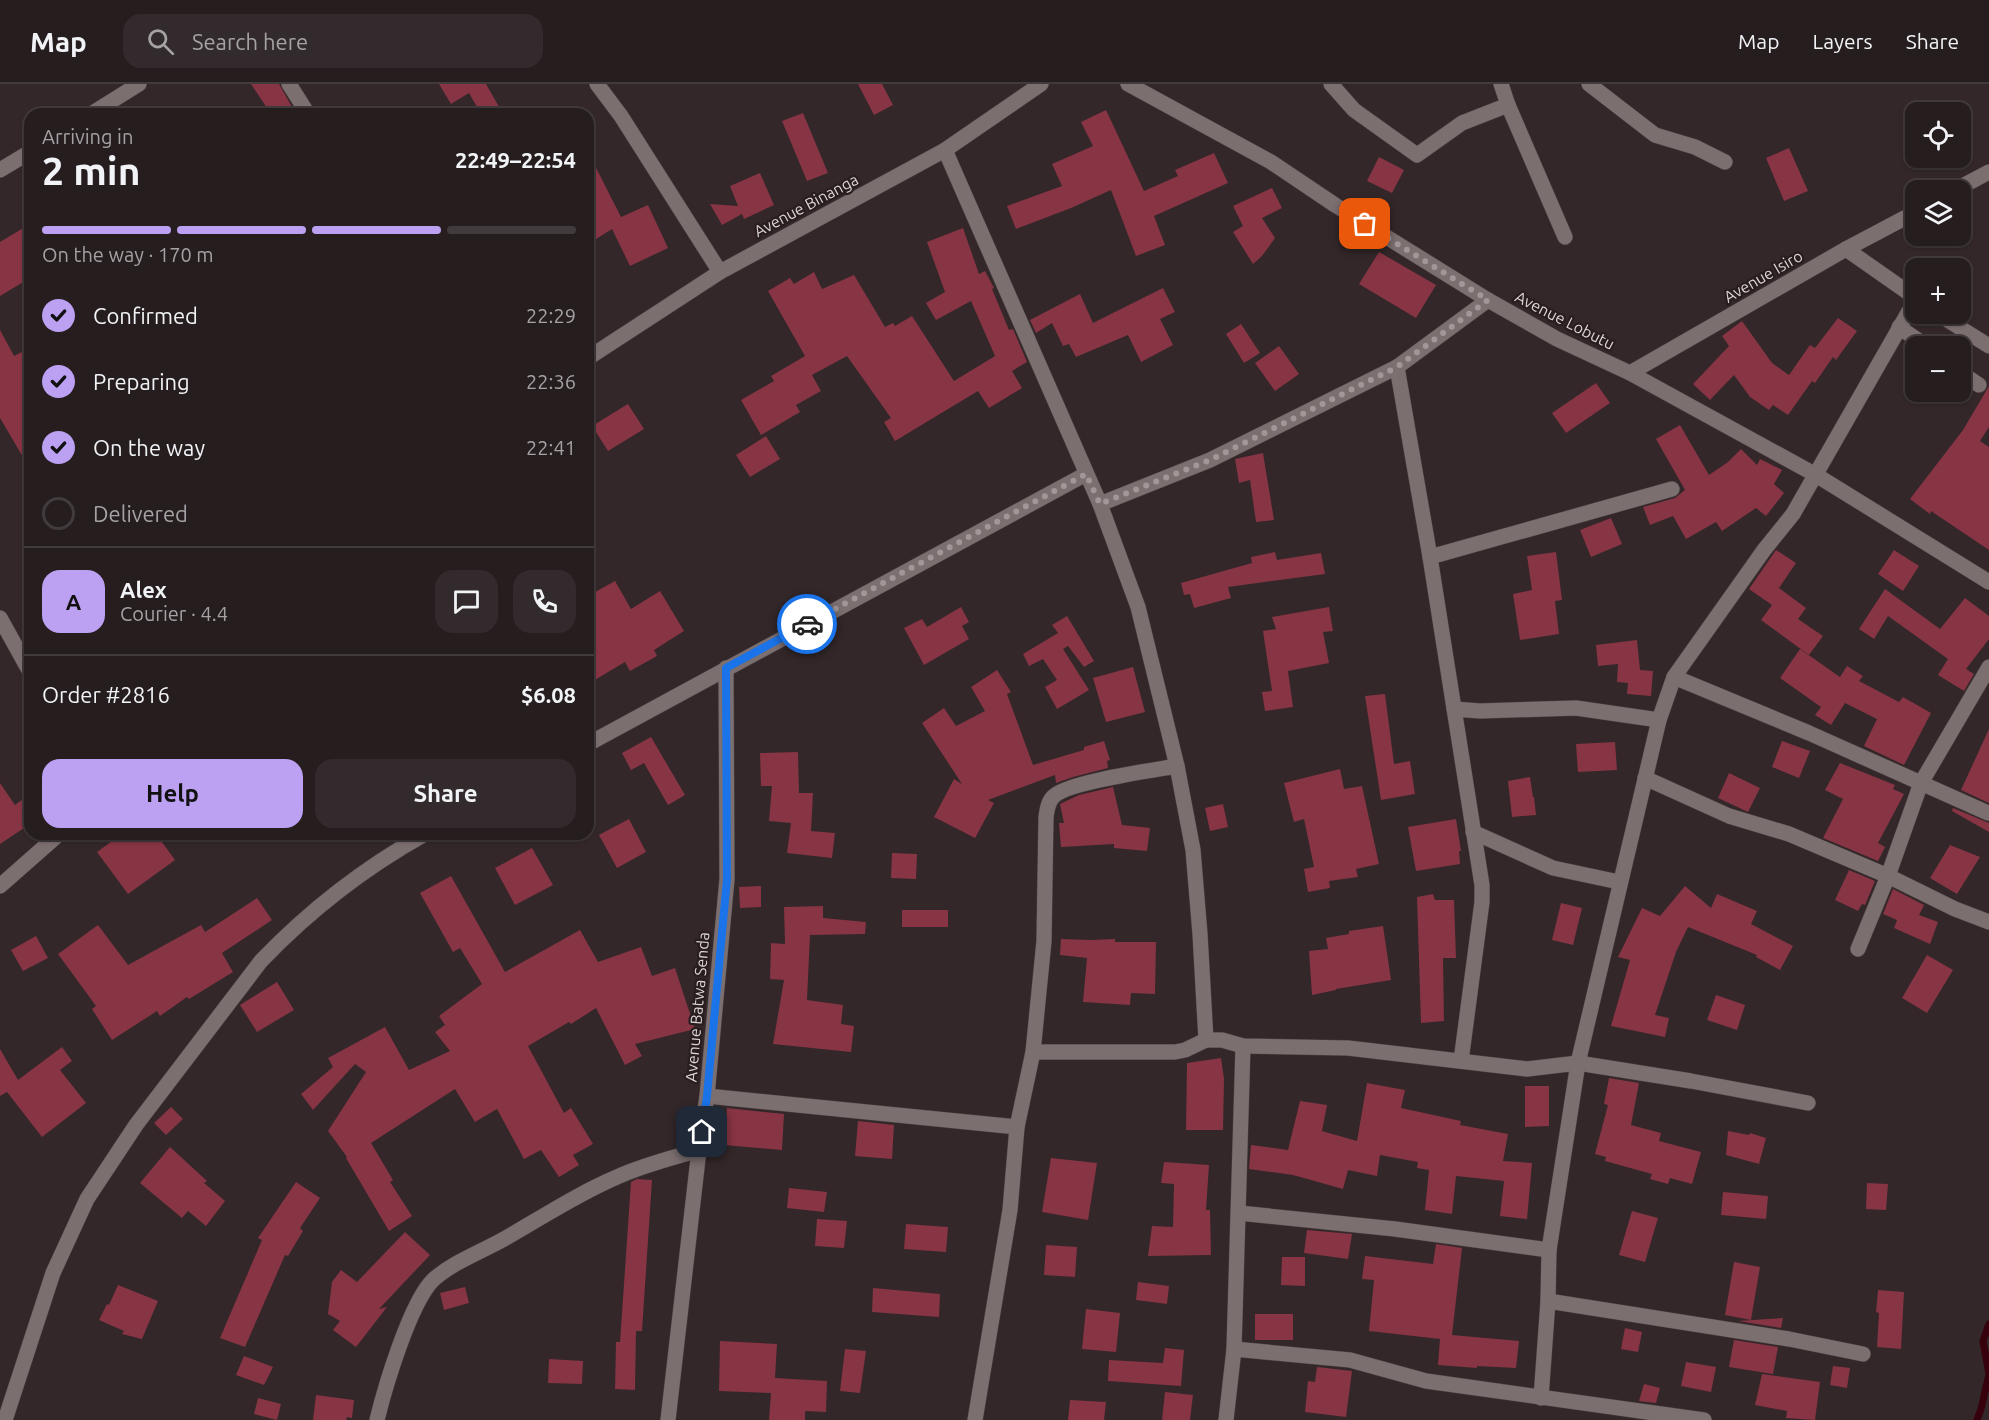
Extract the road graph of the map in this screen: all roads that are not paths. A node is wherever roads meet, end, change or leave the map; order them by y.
1 (139, 84) edge
2 (289, 84) edge
3 (597, 84) edge
4 (1041, 84) edge
5 (1128, 84) edge
6 (1331, 84) edge
7 (1501, 84) edge
8 (1591, 84) edge
9 (1508, 105) junction
10 (101, 108) edge
11 (304, 108) edge
12 (945, 150) junction
13 (24, 156) edge
14 (1725, 162) dead end
15 (0, 170) edge
16 (1989, 172) edge
17 (1971, 182) edge
18 (1905, 218) edge
19 (1565, 237) dead end
20 (1845, 249) junction
21 (720, 272) junction
22 (1905, 291) edge
23 (1488, 300) junction
24 (1905, 317) edge
25 (1954, 324) edge
26 (1899, 327) junction
27 (1912, 336) edge
28 (1989, 346) edge
29 (594, 354) edge
30 (1397, 367) junction
31 (1630, 373) junction
32 (1971, 380) edge
33 (1979, 385) dead end
34 (1086, 474) junction
35 (1816, 475) junction
36 (1672, 489) dead end
37 (1100, 504) junction
38 (1430, 557) junction
39 (1989, 582) edge
40 (0, 618) edge
41 (24, 661) edge
42 (1989, 667) edge
43 (726, 668) junction
44 (1674, 677) junction
45 (1454, 709) junction
46 (1659, 720) junction
47 (594, 741) edge
48 (1177, 766) junction
49 (1645, 778) junction
50 (1921, 783) junction
51 (1988, 813) edge
52 (1473, 832) junction
53 (52, 840) edge
54 (414, 840) edge
55 (1888, 876) junction
56 (1619, 882) junction
57 (0, 886) edge
58 (1989, 922) edge
59 (1858, 949) dead end
60 (1206, 1040) junction
61 (1243, 1046) junction
62 (1033, 1052) junction
63 (1461, 1061) junction
64 (1578, 1063) junction
65 (707, 1096) junction
66 (1808, 1103) dead end
67 (1017, 1127) junction
68 (699, 1150) junction
69 (1239, 1213) junction
70 (1549, 1250) junction
71 (1548, 1301) junction
72 (1234, 1349) junction
73 (1863, 1354) dead end
74 (1541, 1398) junction
75 (4, 1420) edge
76 (377, 1420) edge
77 (668, 1420) edge
78 (975, 1420) edge
79 (1226, 1420) edge
80 (1704, 1420) edge

1 - 10 street
2 - 11 street
3 - 21 street
4 - 12 street, Avenue Binanga
5 - 23 street, Avenue Lobutu
6 - 9 street
7 - 9 street
8 - 14 street
9 - 19 street
12 - 21 street, Avenue Binanga
12 - 34 street
13 - 15 street
16 - 17 street
18 - 20 street, Avenue Isiro
20 - 22 street
20 - 31 street, Avenue Isiro
21 - 29 street, Avenue Binanga
23 - 30 street
23 - 31 street, Avenue Lobutu
24 - 26 street
25 - 28 street
26 - 27 street
26 - 35 street
30 - 37 street
30 - 38 street
31 - 35 street, Avenue Lobutu
32 - 33 street
34 - 37 street
34 - 43 street
35 - 39 street, Avenue Lobutu
35 - 44 street
36 - 38 street
37 - 48 street
38 - 45 street
40 - 41 street
42 - 50 street
43 - 47 street
43 - 65 street, Avenue Batwa Senda
44 - 46 street
44 - 50 street
45 - 46 street
45 - 52 street
46 - 49 street
48 - 60 street
48 - 62 street
49 - 55 street
49 - 56 street
50 - 51 street
50 - 55 street
52 - 56 street
52 - 63 street
53 - 57 street
54 - 75 street
55 - 58 street
55 - 59 street
56 - 64 street
60 - 61 street
60 - 62 street
61 - 63 street
61 - 69 street
62 - 67 street
63 - 64 street
64 - 66 street
64 - 70 street
65 - 67 street
65 - 68 street, Avenue Batwa Senda
67 - 78 street
68 - 76 street
68 - 77 street, Avenue Batwa Senda
69 - 70 street
69 - 72 street
70 - 71 street
71 - 73 street
71 - 74 street
72 - 74 street
72 - 79 street
74 - 80 street

